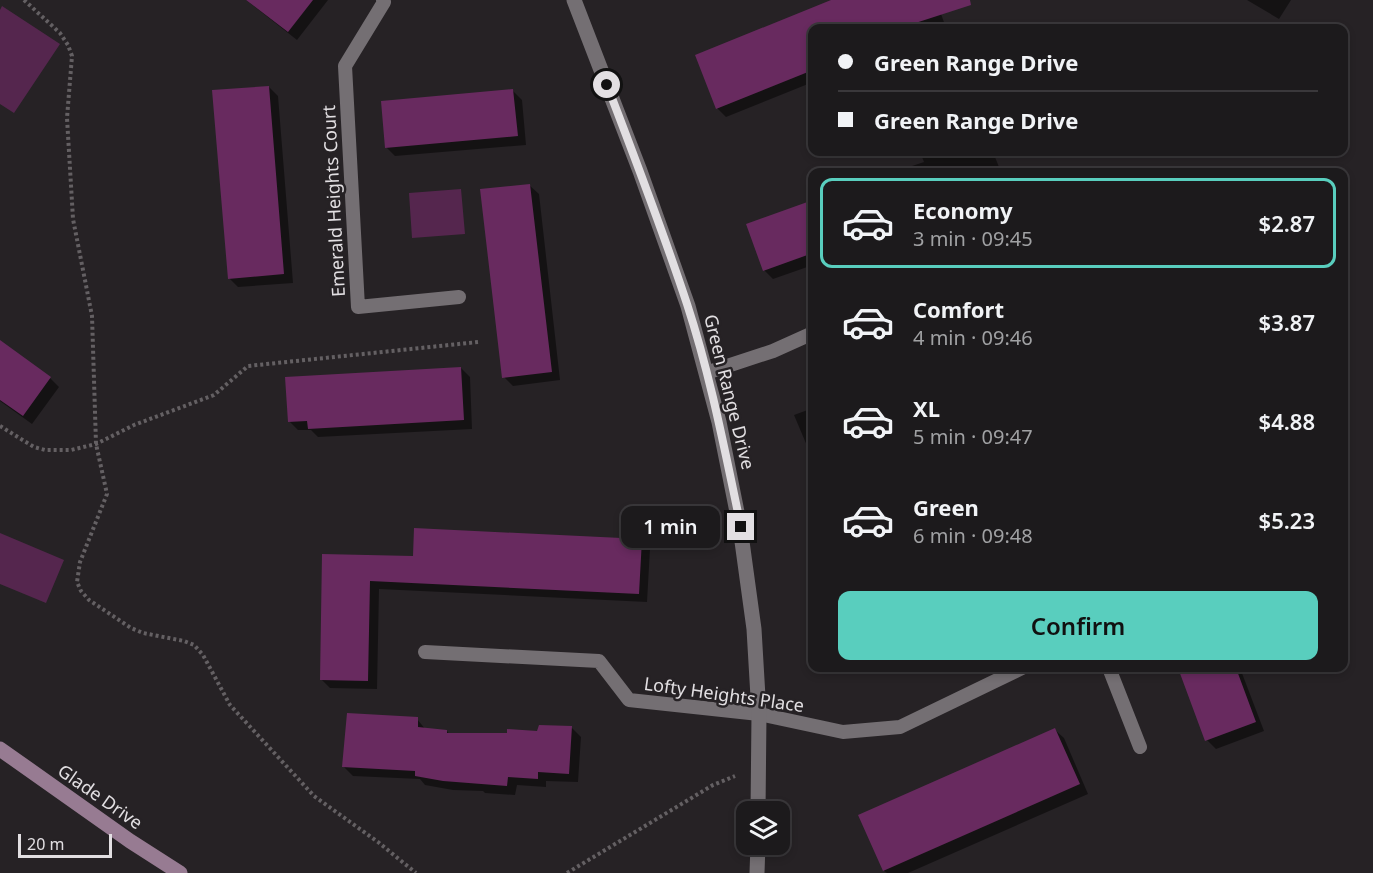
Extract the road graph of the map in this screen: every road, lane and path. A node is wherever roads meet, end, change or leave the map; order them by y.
1 (24, 0) edge
2 (385, 0) edge
3 (574, 0) edge
4 (459, 297) dead end
5 (808, 335) edge
6 (478, 342) dead end
7 (706, 373) junction
8 (0, 426) edge
9 (96, 444) junction
10 (425, 652) dead end
11 (1014, 672) edge
12 (1111, 672) edge
13 (759, 714) junction
14 (1140, 747) dead end
15 (0, 749) edge
16 (758, 773) junction
17 (758, 801) edge
18 (758, 855) edge
19 (180, 873) edge
20 (416, 873) edge
21 (567, 873) edge
22 (757, 873) edge

1 - 9 path
2 - 4 lane, Emerald Heights Court
3 - 7 street, Green Range Drive
5 - 7 lane
6 - 9 path
7 - 13 street, Green Range Drive
8 - 9 path
9 - 20 path
10 - 13 lane, Lofty Heights Place
11 - 13 lane, Lofty Heights Place
12 - 14 lane
13 - 16 street, Green Range Drive
15 - 19 street, Glade Drive
16 - 17 street, Green Range Drive
16 - 21 path
18 - 22 street

